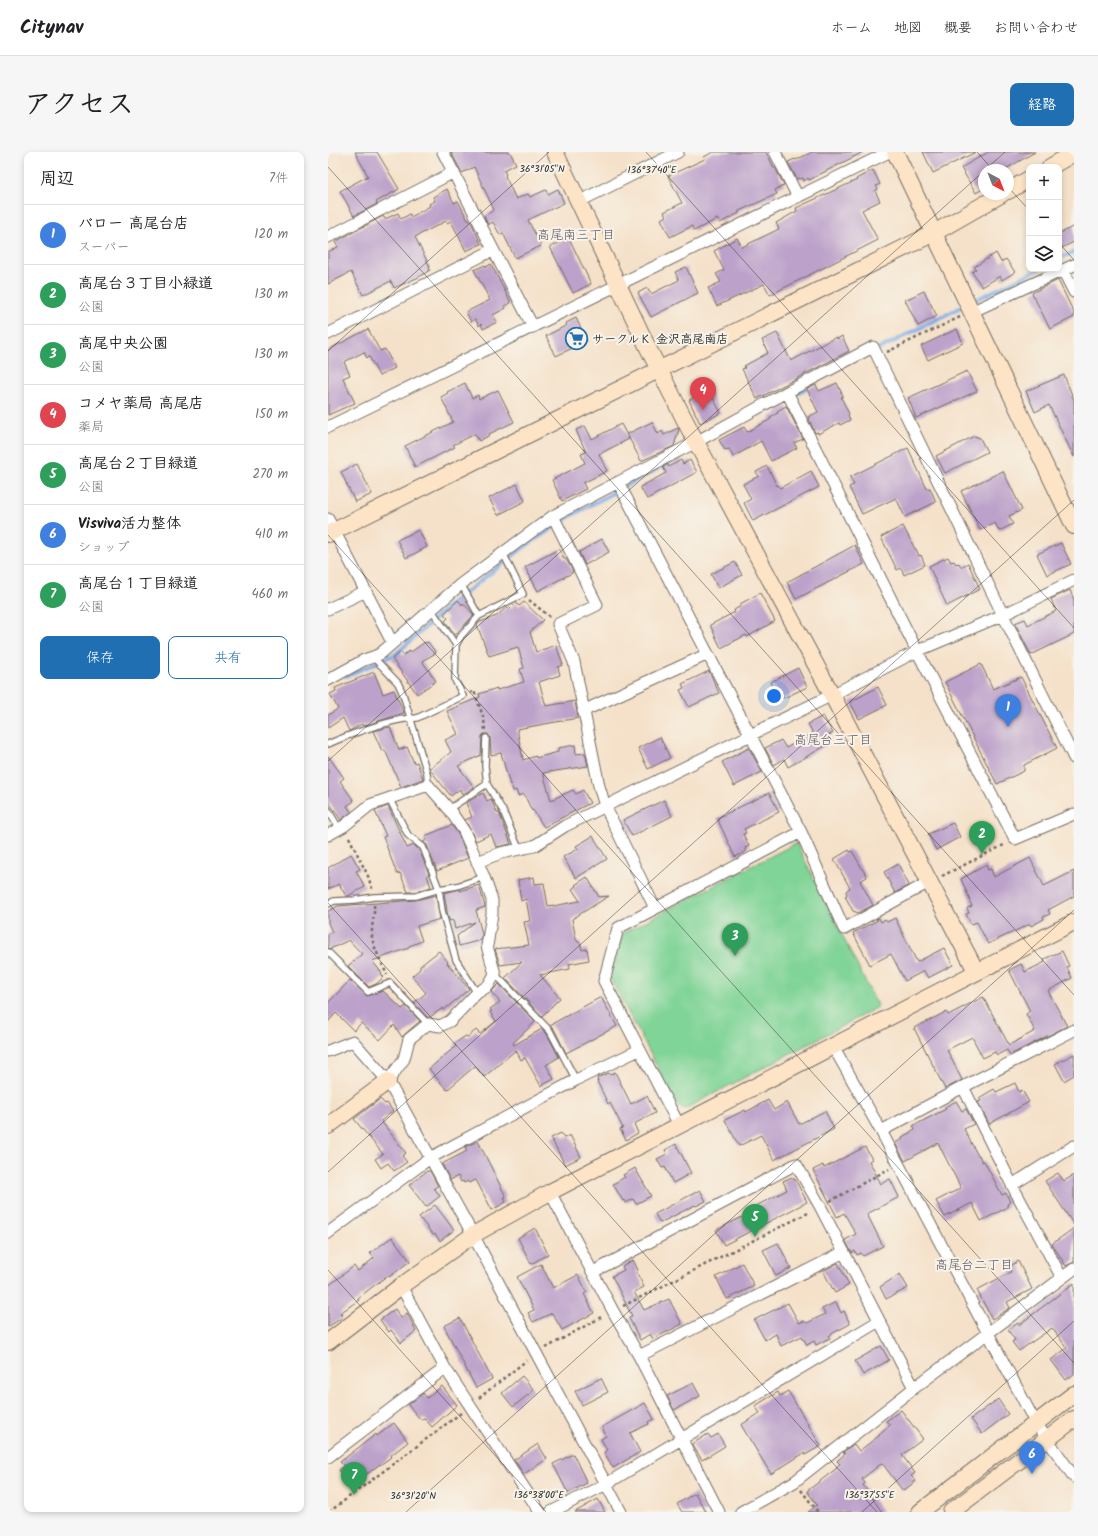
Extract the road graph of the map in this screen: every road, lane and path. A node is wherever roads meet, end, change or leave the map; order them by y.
1 (443, 152) edge
2 (555, 152) edge
3 (678, 152) edge
4 (775, 152) edge
5 (889, 152) edge
6 (895, 152) edge
7 (1071, 155) edge
8 (1055, 164) edge
9 (454, 172) junction
10 (1026, 181) edge
11 (1014, 188) edge
12 (798, 197) junction
13 (992, 200) edge
14 (578, 202) junction
15 (934, 233) junction
16 (328, 237) edge
17 (493, 250) junction
18 (1074, 265) edge
19 (1064, 270) junction
20 (618, 285) junction
21 (1074, 292) edge
22 (971, 312) junction
23 (533, 327) junction
24 (328, 334) edge
25 (878, 357) junction
26 (659, 370) junction
27 (787, 392) junction
28 (328, 428) edge
29 (696, 442) junction
30 (618, 482) junction
31 (552, 516) junction
32 (1074, 526) edge
33 (330, 528) edge
34 (503, 553) junction
35 (1074, 580) edge
36 (461, 584) junction
37 (366, 591) junction
38 (523, 594) junction
39 (328, 609) edge
40 (431, 609) junction
41 (1003, 615) junction
42 (479, 616) junction
43 (558, 624) junction
44 (392, 642) junction
45 (456, 645) junction
46 (917, 651) junction
47 (708, 654) junction
48 (373, 657) junction
49 (328, 680) edge
50 (832, 695) junction
51 (463, 696) junction
52 (583, 712) junction
53 (410, 718) junction
54 (749, 735) junction
55 (486, 738) joint
56 (328, 744) edge
57 (1074, 758) edge
58 (487, 784) junction
59 (428, 785) junction
60 (388, 798) junction
61 (606, 806) junction
62 (449, 809) junction
63 (328, 810) edge
64 (1074, 814) edge
65 (344, 826) junction
66 (801, 832) junction
67 (328, 835) edge
68 (1015, 839) junction
69 (519, 849) junction
70 (477, 862) junction
71 (484, 876) junction
72 (929, 882) junction
73 (439, 889) junction
74 (374, 897) junction
75 (328, 904) edge
76 (655, 908) junction
77 (1074, 922) edge
78 (328, 952) edge
79 (976, 971) junction
80 (494, 974) junction
81 (390, 983) junction
82 (477, 994) junction
83 (428, 1024) junction
84 (1074, 1030) edge
85 (834, 1046) junction
86 (639, 1050) junction
87 (328, 1051) edge
88 (576, 1080) junction
89 (388, 1081) junction
90 (963, 1087) junction
91 (679, 1125) junction
92 (328, 1126) edge
93 (881, 1131) junction
94 (1074, 1146) edge
95 (430, 1158) junction
96 (898, 1164) junction
97 (1012, 1185) junction
98 (550, 1192) junction
99 (820, 1206) junction
100 (328, 1233) edge
101 (473, 1235) junction
102 (844, 1252) junction
103 (1074, 1269) edge
104 (593, 1272) junction
105 (1062, 1278) junction
106 (401, 1286) junction
107 (613, 1311) junction
108 (879, 1321) junction
109 (989, 1333) junction
110 (328, 1342) edge
111 (536, 1353) junction
112 (639, 1356) junction
113 (445, 1368) junction
114 (914, 1388) junction
115 (1074, 1394) edge
116 (470, 1406) junction
117 (1074, 1419) edge
118 (1035, 1422) junction
119 (681, 1439) junction
120 (1046, 1440) junction
121 (328, 1457) edge
122 (1074, 1477) edge
123 (794, 1482) junction
124 (606, 1484) junction
125 (328, 1512) edge
126 (540, 1512) edge
127 (551, 1512) edge
128 (621, 1512) edge
129 (719, 1512) edge
130 (741, 1512) edge
131 (818, 1512) edge
132 (920, 1512) edge
133 (951, 1512) edge

1 - 9 street
2 - 14 street
3 - 14 street
4 - 12 street
5 - 12 street
6 - 15 street
7 - 8 street
9 - 16 street
9 - 17 street
10 - 11 street
12 - 20 street
13 - 15 street
14 - 20 street
15 - 22 street
15 - 26 street
17 - 23 street
17 - 24 street
18 - 19 street
19 - 21 street
19 - 22 street
20 - 23 street
20 - 26 street
22 - 25 path
22 - 32 street
23 - 28 street
25 - 27 street
25 - 41 street
26 - 29 street
26 - 33 street
27 - 29 street
27 - 46 street
29 - 30 street
29 - 50 street
30 - 31 street
30 - 47 street
31 - 34 street
31 - 43 street
33 - 37 street
34 - 36 street
34 - 38 lane
35 - 41 street
36 - 40 street
36 - 42 lane
37 - 39 street
37 - 44 street
38 - 42 lane
38 - 43 path
40 - 44 street
40 - 45 lane
41 - 46 street
41 - 57 street
42 - 45 lane
43 - 52 street
44 - 48 street
45 - 51 lane
46 - 50 street
46 - 68 street
47 - 52 street
47 - 54 street
48 - 49 street
48 - 53 lane
50 - 54 street
50 - 72 street
51 - 53 lane
51 - 55 path
52 - 61 street
53 - 56 lane
53 - 59 lane
54 - 61 street
54 - 66 street
55 - 58 lane
58 - 62 lane
58 - 69 lane
59 - 60 street
59 - 62 street
60 - 65 street
60 - 73 lane
61 - 69 street
61 - 76 street
62 - 70 street
63 - 65 lane
64 - 68 street
65 - 67 street
65 - 74 path
66 - 72 street
66 - 76 street
68 - 72 path
69 - 70 street
70 - 71 street
71 - 73 lane
71 - 80 street
72 - 79 street
73 - 74 lane
73 - 82 lane
74 - 75 lane
74 - 81 path
76 - 86 street
77 - 79 street
78 - 81 lane
79 - 85 street
80 - 82 street
80 - 88 lane
81 - 83 lane
82 - 83 street
83 - 89 street
84 - 90 street
85 - 91 street
85 - 93 street
86 - 88 street
86 - 91 street
87 - 89 street
88 - 95 street
89 - 92 street
89 - 95 street
90 - 93 street
90 - 97 street
91 - 98 street
93 - 96 street
94 - 97 street
95 - 100 street
95 - 101 street
96 - 99 path
96 - 109 street
97 - 105 street
98 - 101 street
98 - 104 street
99 - 102 street
99 - 104 street
99 - 107 path
101 - 106 street
101 - 111 street
102 - 108 street
102 - 112 street
103 - 105 street
104 - 107 street
105 - 109 street
106 - 110 street
106 - 113 street
107 - 111 path
107 - 112 street
108 - 114 street
108 - 119 street
109 - 114 street
109 - 118 street
111 - 116 path
111 - 124 street
112 - 119 street
113 - 116 street
113 - 121 street
114 - 123 street
115 - 118 street
116 - 125 path
116 - 126 street
117 - 120 street
118 - 120 street
118 - 132 street
119 - 124 street
119 - 129 street
120 - 122 street
120 - 133 street
123 - 130 street
123 - 131 path
124 - 127 street
124 - 128 street

